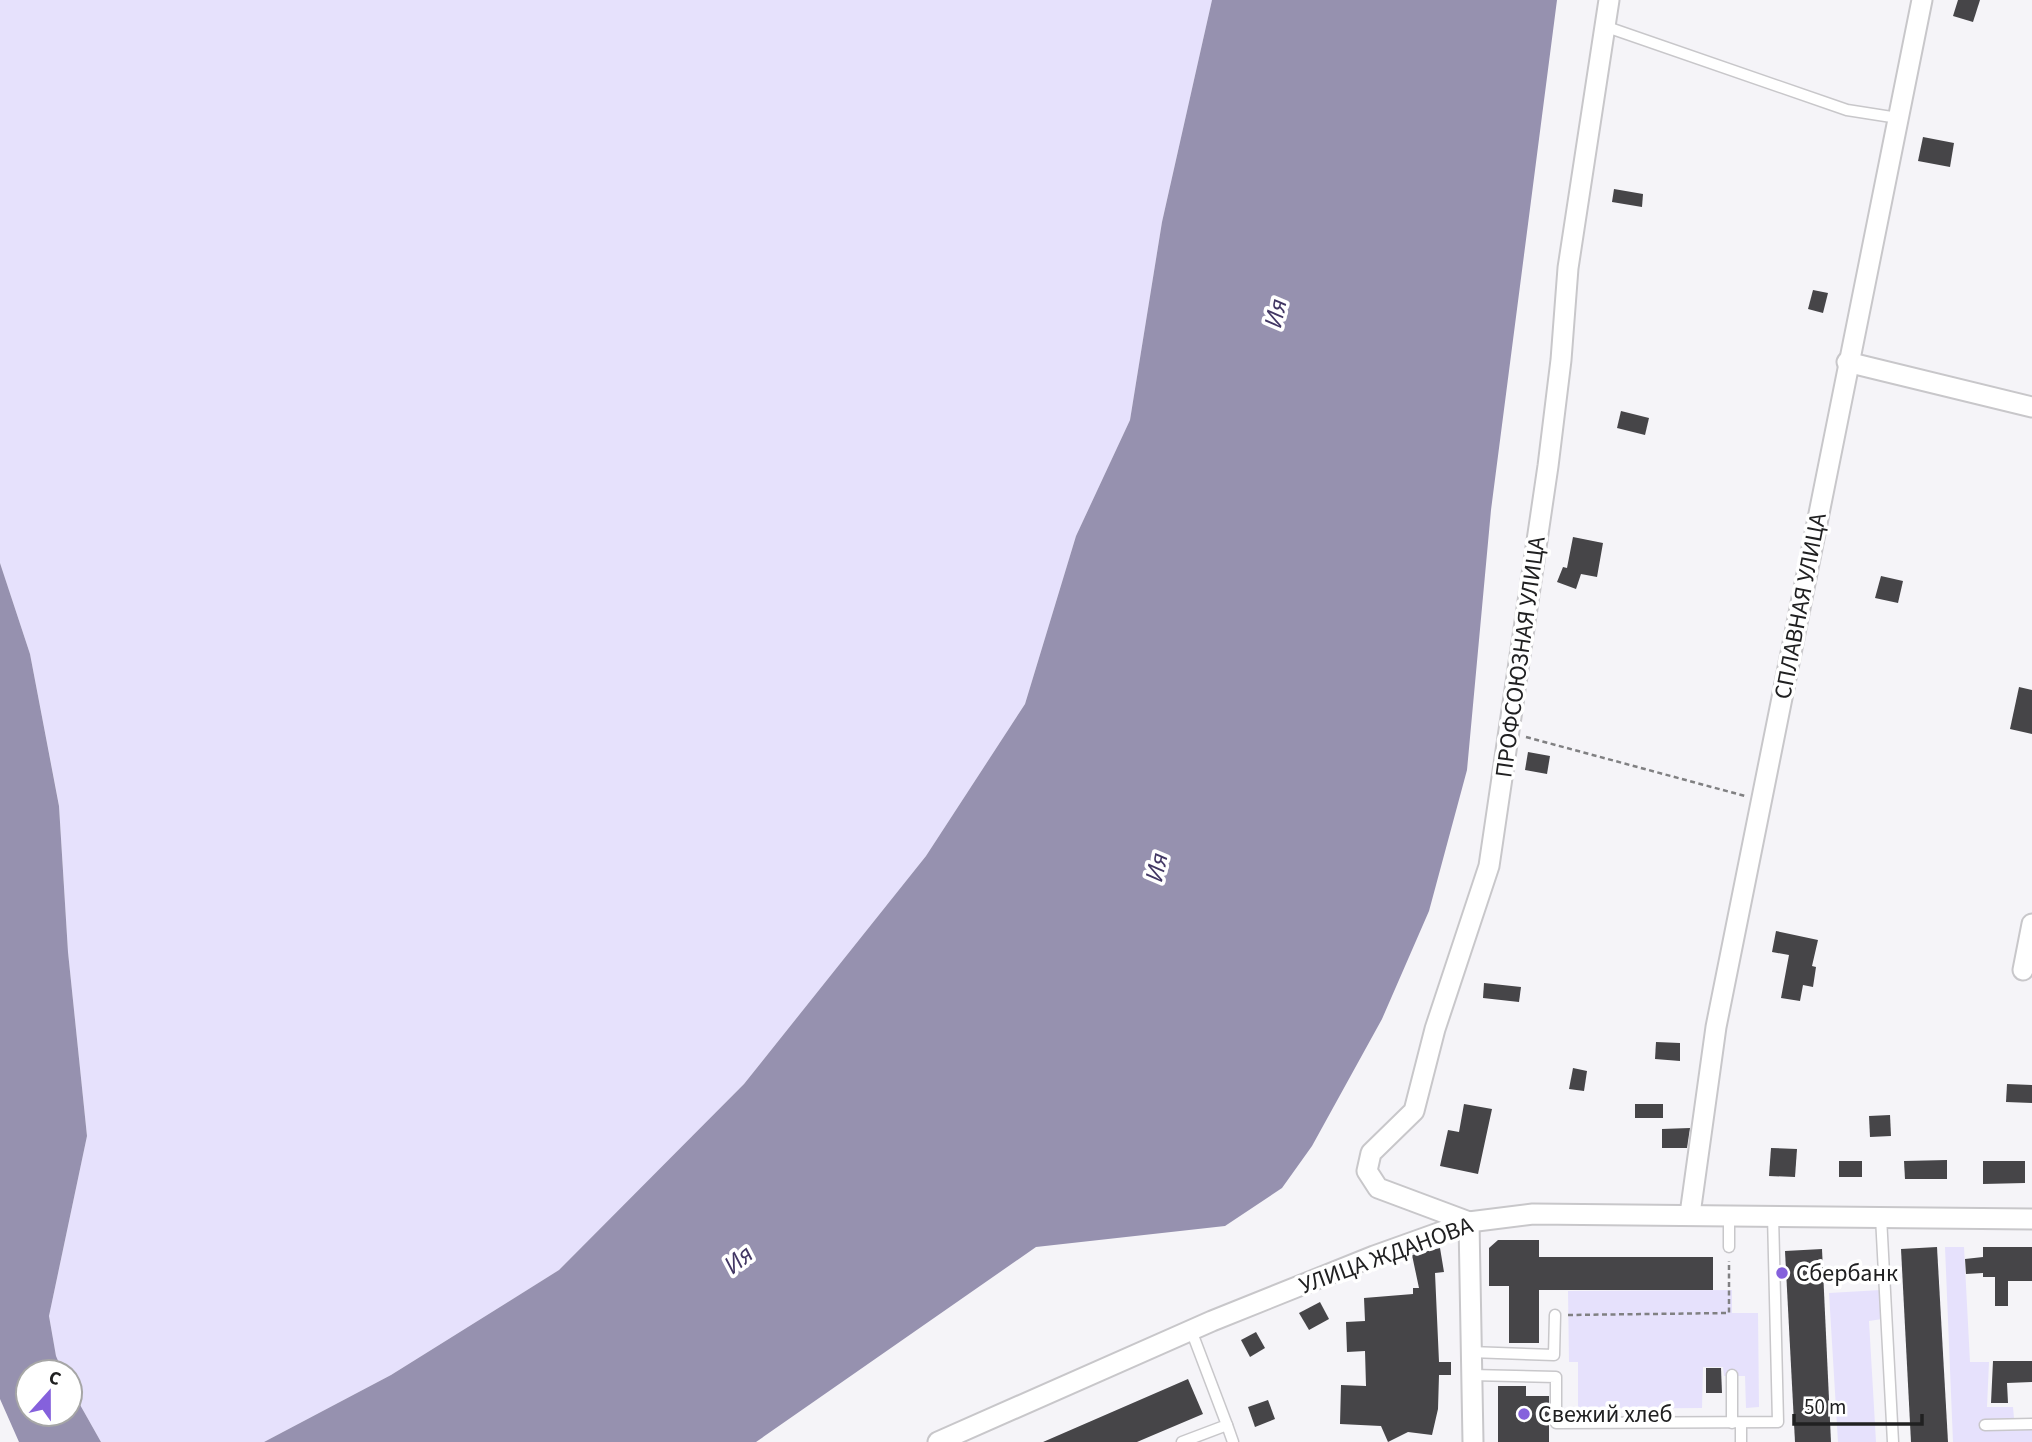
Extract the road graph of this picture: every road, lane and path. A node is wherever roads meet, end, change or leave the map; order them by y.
1 (1609, 0) edge
2 (1922, 0) edge
3 (1604, 26) junction
4 (1898, 118) junction
5 (1847, 362) junction
6 (2032, 408) edge
7 (1509, 732) junction
8 (1763, 801) junction
9 (2032, 924) edge
10 (2023, 970) dead end
11 (1690, 1214) junction
12 (1729, 1214) junction
13 (1773, 1214) junction
14 (1881, 1217) junction
15 (2032, 1219) edge
16 (1469, 1222) junction
17 (1729, 1247) joint
18 (1555, 1315) joint
19 (1191, 1330) junction
20 (1470, 1352) junction
21 (1471, 1375) junction
22 (1732, 1375) dead end
23 (1737, 1423) junction
24 (2032, 1424) edge
25 (1985, 1425) dead end
26 (1227, 1426) junction
27 (939, 1442) edge
28 (1182, 1442) edge
29 (1233, 1442) edge
30 (1473, 1442) edge
31 (1741, 1442) edge
32 (1893, 1442) edge

1 - 3 street, ПРОФСОЮЗНАЯ УЛИЦА
2 - 4 street, СПЛАВНАЯ УЛИЦА
3 - 4 lane
3 - 7 street, ПРОФСОЮЗНАЯ УЛИЦА
4 - 5 street, СПЛАВНАЯ УЛИЦА
5 - 6 street
5 - 8 street, СПЛАВНАЯ УЛИЦА
7 - 8 path
7 - 16 street, ПРОФСОЮЗНАЯ УЛИЦА
8 - 11 street, СПЛАВНАЯ УЛИЦА
9 - 10 street
11 - 12 street, УЛИЦА ЖДАНОВА
11 - 16 street, УЛИЦА ЖДАНОВА
12 - 13 street, УЛИЦА ЖДАНОВА
12 - 17 lane
13 - 14 street, УЛИЦА ЖДАНОВА
13 - 23 lane
14 - 15 street, УЛИЦА ЖДАНОВА
14 - 32 lane
16 - 19 street, УЛИЦА ЖДАНОВА
16 - 20 street
17 - 18 path
18 - 20 lane
19 - 26 lane
19 - 27 street, УЛИЦА ЖДАНОВА
20 - 21 street
21 - 23 lane
21 - 30 street
22 - 23 lane
23 - 31 lane
24 - 25 lane
26 - 28 lane
26 - 29 lane

